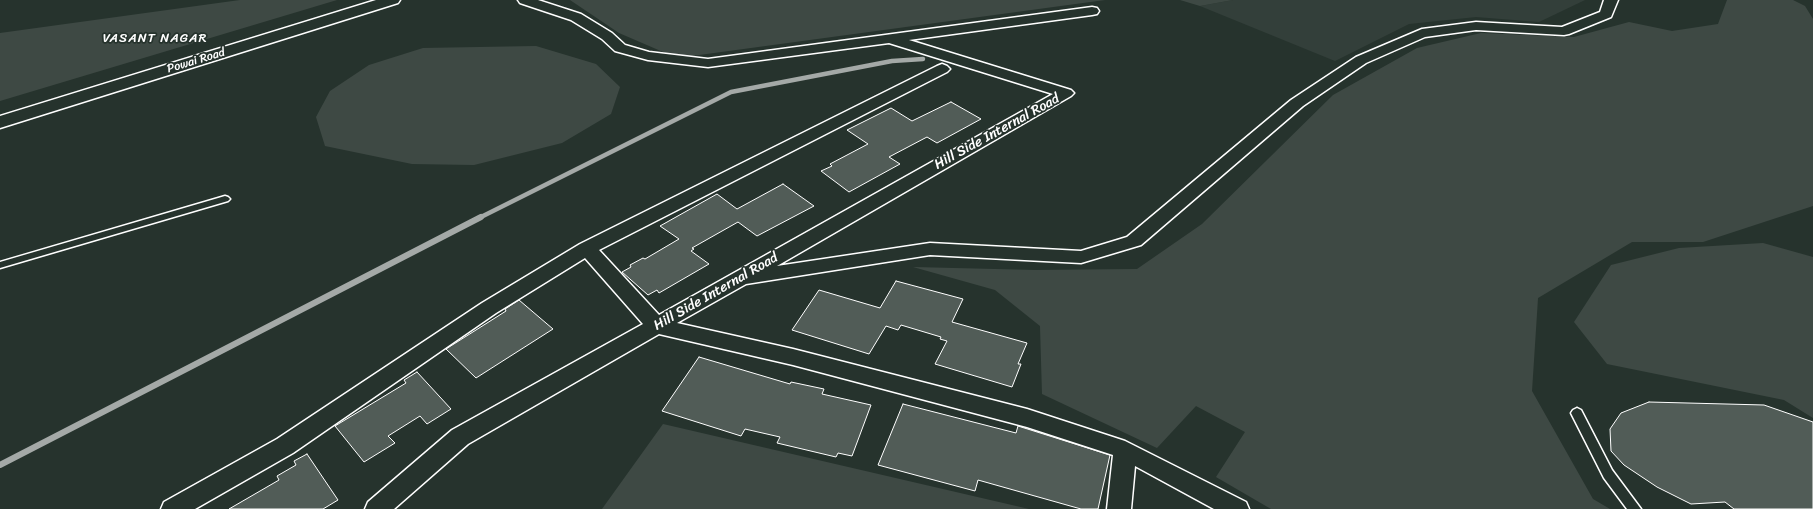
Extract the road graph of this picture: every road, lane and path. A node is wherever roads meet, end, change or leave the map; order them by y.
1 (363, 0) edge
2 (392, 0) edge
3 (525, 0) edge
4 (1611, 0) edge
5 (1092, 11) dead end
6 (278, 31) junction
7 (890, 38) junction
8 (942, 69) dead end
9 (0, 112) edge
10 (0, 122) edge
11 (225, 199) dead end
12 (587, 248) junction
13 (0, 266) edge
14 (739, 278) junction
15 (658, 326) junction
16 (1577, 413) dead end
17 (1125, 450) junction
18 (173, 509) edge
19 (378, 509) edge
20 (1119, 509) edge
21 (1237, 509) edge
22 (1634, 509) edge

1 - 6 main road, Powai Road
2 - 6 main road, Powai Road
3 - 7 street
4 - 14 street
5 - 7 street
6 - 9 main road, Powai Road
6 - 10 main road, Powai Road
7 - 14 street, Hill Side Internal Road
8 - 12 street
11 - 13 lane
12 - 15 street
12 - 18 street
14 - 15 street, Hill Side Internal Road
15 - 17 street
15 - 19 street, Hill Side Internal Road
16 - 22 lane
17 - 20 street
17 - 21 street

